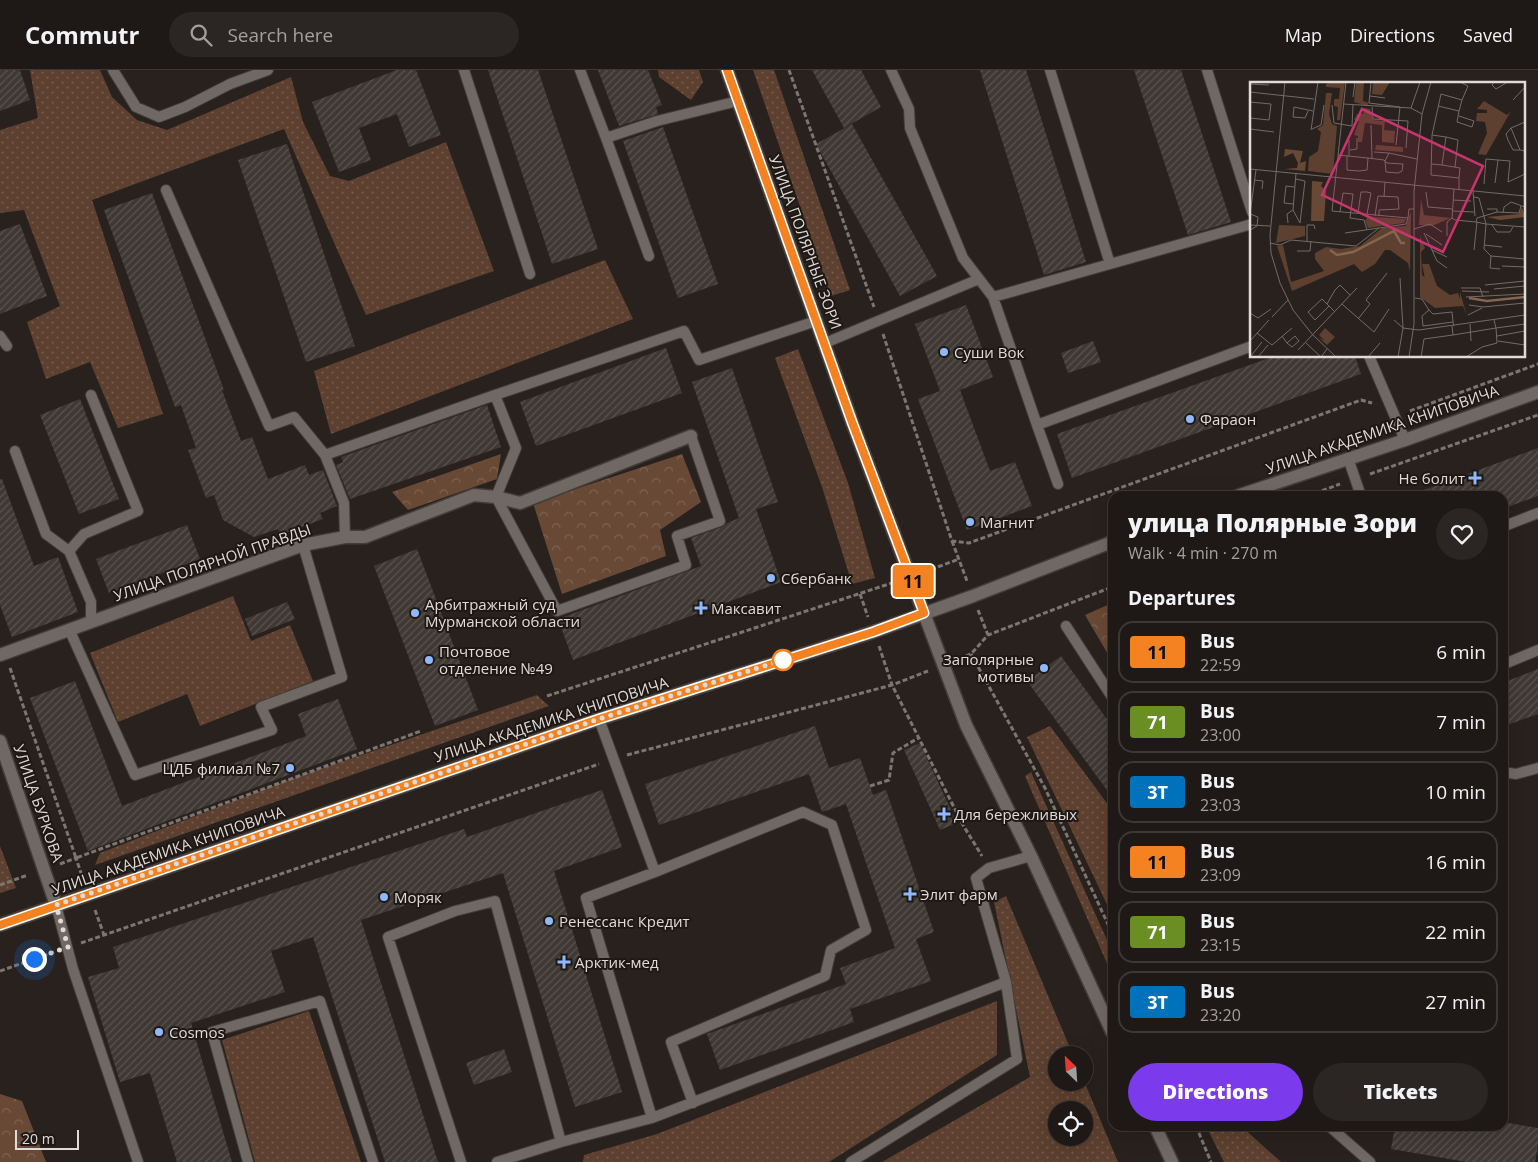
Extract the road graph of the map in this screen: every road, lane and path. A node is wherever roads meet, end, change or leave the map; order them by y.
1 (113, 70) edge
2 (268, 70) edge
3 (464, 70) edge
4 (580, 70) edge
5 (727, 70) edge
6 (789, 70) edge
7 (892, 70) edge
8 (1050, 70) edge
9 (1207, 70) edge
10 (738, 101) junction
11 (606, 138) junction
12 (166, 190) dead end
13 (1250, 206) edge
14 (1250, 225) edge
15 (649, 256) dead end
16 (1110, 264) junction
17 (530, 274) dead end
18 (979, 279) junction
19 (994, 297) junction
20 (878, 320) junction
21 (816, 321) junction
22 (0, 336) edge
23 (825, 343) junction
24 (7, 346) dead end
25 (1250, 347) edge
26 (1370, 358) edge
27 (1538, 364) edge
28 (1538, 392) edge
29 (91, 395) dead end
30 (495, 395) junction
31 (1391, 408) junction
32 (1538, 415) edge
33 (1037, 424) junction
34 (691, 436) joint
35 (1405, 440) junction
36 (15, 451) dead end
37 (325, 455) junction
38 (1348, 458) junction
39 (1355, 479) junction
40 (1058, 484) dead end
41 (1112, 491) edge
42 (1252, 491) edge
43 (1322, 491) edge
44 (1359, 491) edge
45 (1108, 492) edge
46 (496, 497) junction
47 (1538, 513) edge
48 (1508, 525) edge
49 (345, 537) junction
50 (952, 541) junction
51 (1108, 544) edge
52 (303, 546) junction
53 (69, 551) junction
54 (959, 559) dead end
55 (1108, 589) edge
56 (860, 594) dead end
57 (924, 613) junction
58 (91, 622) junction
59 (1066, 626) dead end
60 (69, 629) junction
61 (1538, 650) edge
62 (0, 655) edge
63 (1508, 662) edge
64 (1108, 691) edge
65 (548, 696) dead end
66 (599, 719) junction
67 (920, 737) junction
68 (0, 741) edge
69 (614, 759) junction
70 (1538, 768) edge
71 (1508, 773) edge
72 (870, 786) dead end
73 (1031, 856) junction
74 (990, 868) junction
75 (45, 870) junction
76 (655, 872) junction
77 (0, 884) edge
78 (56, 905) junction
79 (1108, 924) edge
80 (0, 925) edge
81 (68, 947) junction
82 (0, 972) edge
83 (1006, 982) junction
84 (1108, 1023) edge
85 (693, 1104) junction
86 (652, 1118) junction
87 (1158, 1131) edge
88 (1198, 1131) edge
89 (1335, 1131) edge
90 (561, 1142) junction
91 (138, 1162) edge
92 (248, 1162) edge
93 (374, 1162) edge
94 (461, 1162) edge
95 (497, 1162) edge
96 (851, 1162) edge
97 (1172, 1162) edge
98 (1212, 1162) edge
99 (1370, 1162) edge

1 - 2 lane
3 - 17 lane
4 - 11 lane
5 - 10 main road, УЛИЦА ПОЛЯРНЫЕ ЗОРИ
6 - 20 path
7 - 18 lane
8 - 16 lane
9 - 13 lane
10 - 11 lane
10 - 21 main road, УЛИЦА ПОЛЯРНЫЕ ЗОРИ
11 - 15 lane
12 - 37 lane
14 - 16 lane
16 - 19 lane
18 - 19 lane
18 - 20 lane
19 - 33 lane
20 - 23 lane
20 - 50 path
21 - 23 main road, УЛИЦА ПОЛЯРНЫЕ ЗОРИ
21 - 30 lane
22 - 24 lane
23 - 57 main road, УЛИЦА ПОЛЯРНЫЕ ЗОРИ
25 - 33 lane
26 - 31 lane
27 - 31 path
28 - 35 main road, УЛИЦА АКАДЕМИКА КНИПОВИЧА
29 - 53 lane
30 - 37 lane
30 - 46 lane
31 - 35 lane
31 - 41 path
32 - 39 path
33 - 40 lane
34 - 46 main road, УЛИЦА ПОЛЯРНОЙ ПРАВДЫ
34 - 46 lane
35 - 38 main road, УЛИЦА АКАДЕМИКА КНИПОВИЧА
36 - 53 lane
37 - 49 lane
38 - 39 lane
38 - 42 main road, УЛИЦА АКАДЕМИКА КНИПОВИЧА
39 - 43 path
39 - 44 lane
45 - 50 path
46 - 49 main road, УЛИЦА ПОЛЯРНОЙ ПРАВДЫ
47 - 48 lane
49 - 52 main road, УЛИЦА ПОЛЯРНОЙ ПРАВДЫ
50 - 54 path
51 - 57 main road, УЛИЦА АКАДЕМИКА КНИПОВИЧА
52 - 58 main road, УЛИЦА ПОЛЯРНОЙ ПРАВДЫ
52 - 60 lane
53 - 58 lane
55 - 79 path
56 - 65 path
57 - 66 main road, УЛИЦА АКАДЕМИКА КНИПОВИЧА
57 - 73 main road, УЛИЦА ПОЛЯРНЫЕ ЗОРИ
58 - 60 main road, УЛИЦА ПОЛЯРНОЙ ПРАВДЫ
59 - 64 lane
60 - 62 main road, УЛИЦА ПОЛЯРНОЙ ПРАВДЫ
61 - 63 lane
66 - 69 lane
66 - 78 main road, УЛИЦА АКАДЕМИКА КНИПОВИЧА
67 - 69 path
67 - 72 path
67 - 74 path
68 - 75 main road, УЛИЦА БУРКОВА
69 - 76 lane
69 - 81 path
70 - 71 lane
73 - 74 lane
73 - 84 main road, УЛИЦА ПОЛЯРНЫЕ ЗОРИ
74 - 83 lane
75 - 77 path
75 - 78 main road, УЛИЦА БУРКОВА
76 - 85 lane
76 - 86 lane
78 - 80 main road, УЛИЦА АКАДЕМИКА КНИПОВИЧА
78 - 81 lane
81 - 82 path
81 - 91 lane
83 - 85 lane
83 - 96 lane
85 - 86 lane
86 - 90 lane
87 - 97 main road
88 - 98 path
89 - 99 lane
90 - 94 lane
90 - 95 lane
92 - 93 lane

